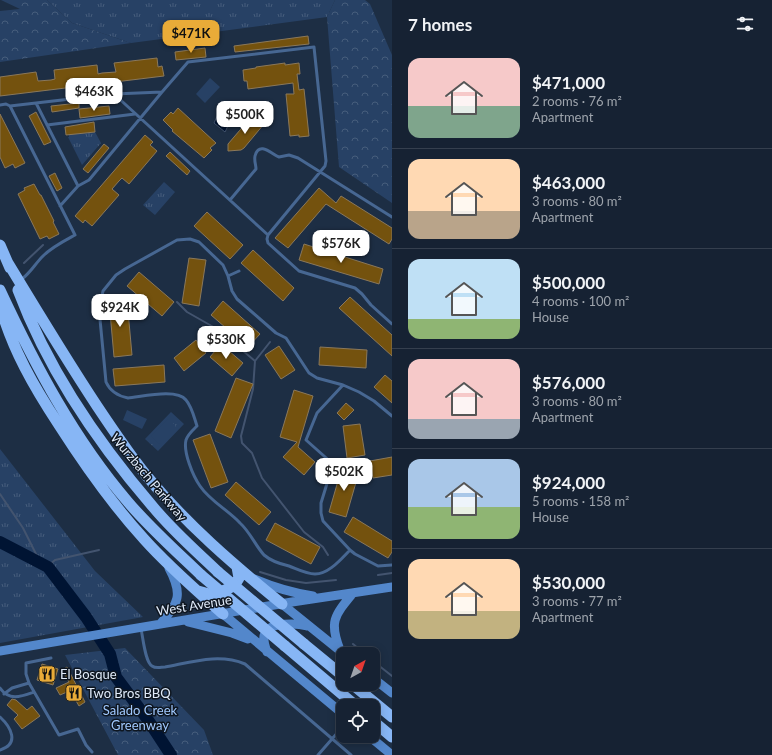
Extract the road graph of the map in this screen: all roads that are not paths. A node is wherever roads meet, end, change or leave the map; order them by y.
1 (162, 92) junction
2 (114, 94) junction
3 (36, 103) junction
4 (0, 105) edge
5 (10, 106) junction
6 (135, 114) junction
7 (140, 119) junction
8 (47, 125) junction
9 (320, 172) junction
10 (78, 186) junction
11 (230, 200) junction
12 (60, 206) junction
13 (392, 217) edge
14 (268, 235) junction
15 (0, 245) edge
16 (8, 263) junction
17 (239, 271) dead end
18 (228, 276) junction
19 (19, 281) junction
20 (0, 290) edge
21 (0, 305) edge
22 (392, 324) edge
23 (343, 385) junction
24 (392, 416) edge
25 (350, 550) junction
26 (166, 562) junction
27 (392, 565) edge
28 (237, 567) junction
29 (247, 575) junction
30 (392, 587) edge
31 (196, 590) junction
32 (353, 593) junction
33 (320, 598) junction
34 (282, 604) junction
35 (223, 614) junction
36 (180, 621) junction
37 (161, 623) junction
38 (309, 626) junction
39 (141, 627) junction
40 (256, 642) junction
41 (340, 647) edge
42 (336, 648) edge
43 (0, 651) edge
44 (268, 652) junction
45 (51, 658) dead end
46 (336, 670) edge
47 (29, 683) junction
48 (380, 684) edge
49 (0, 688) edge
50 (360, 691) edge
51 (34, 692) junction
52 (392, 693) edge
53 (4, 694) junction
54 (348, 699) edge
55 (336, 709) edge
56 (0, 717) edge
57 (392, 717) edge
58 (380, 726) edge
59 (336, 734) edge
60 (392, 737) edge
61 (332, 739) junction
62 (377, 743) edge
63 (0, 750) edge
64 (92, 752) dead end
65 (318, 755) edge
66 (351, 755) edge
67 (392, 755) edge

1 - 2 lane
1 - 7 lane
1 - 9 lane
2 - 3 lane
2 - 6 lane
3 - 5 lane
3 - 8 lane
4 - 5 lane
5 - 12 lane
6 - 7 lane
6 - 8 lane
7 - 10 lane
7 - 11 lane
8 - 10 lane
9 - 11 lane
9 - 13 lane
9 - 14 lane
10 - 12 lane
11 - 14 lane
12 - 19 lane
14 - 22 lane
15 - 16 highway, Wurzbach Parkway
16 - 19 highway
16 - 46 highway, Wurzbach Parkway, bridge
17 - 18 lane
18 - 23 lane
18 - 25 lane
19 - 28 highway
20 - 54 highway, bridge
21 - 26 highway
23 - 24 lane
23 - 25 lane
25 - 27 lane
26 - 31 highway
26 - 37 main road
28 - 29 highway
28 - 31 highway
29 - 33 main road
29 - 34 highway
30 - 32 main road, West Avenue
31 - 35 highway
32 - 33 main road, West Avenue
32 - 41 main road
33 - 34 main road, West Avenue
34 - 35 main road, West Avenue
34 - 38 main road
35 - 36 main road, West Avenue
35 - 40 main road
36 - 37 main road, West Avenue
36 - 40 main road
37 - 39 main road, West Avenue
38 - 42 main road
38 - 44 main road
39 - 43 main road, West Avenue
39 - 61 lane
40 - 44 main road
44 - 55 main road
45 - 47 lane
47 - 51 lane
47 - 53 lane
48 - 52 main road
49 - 53 lane
50 - 57 highway
51 - 53 lane
51 - 64 lane
56 - 63 lane
58 - 60 highway
59 - 61 lane
61 - 65 lane
61 - 66 lane
62 - 67 main road

